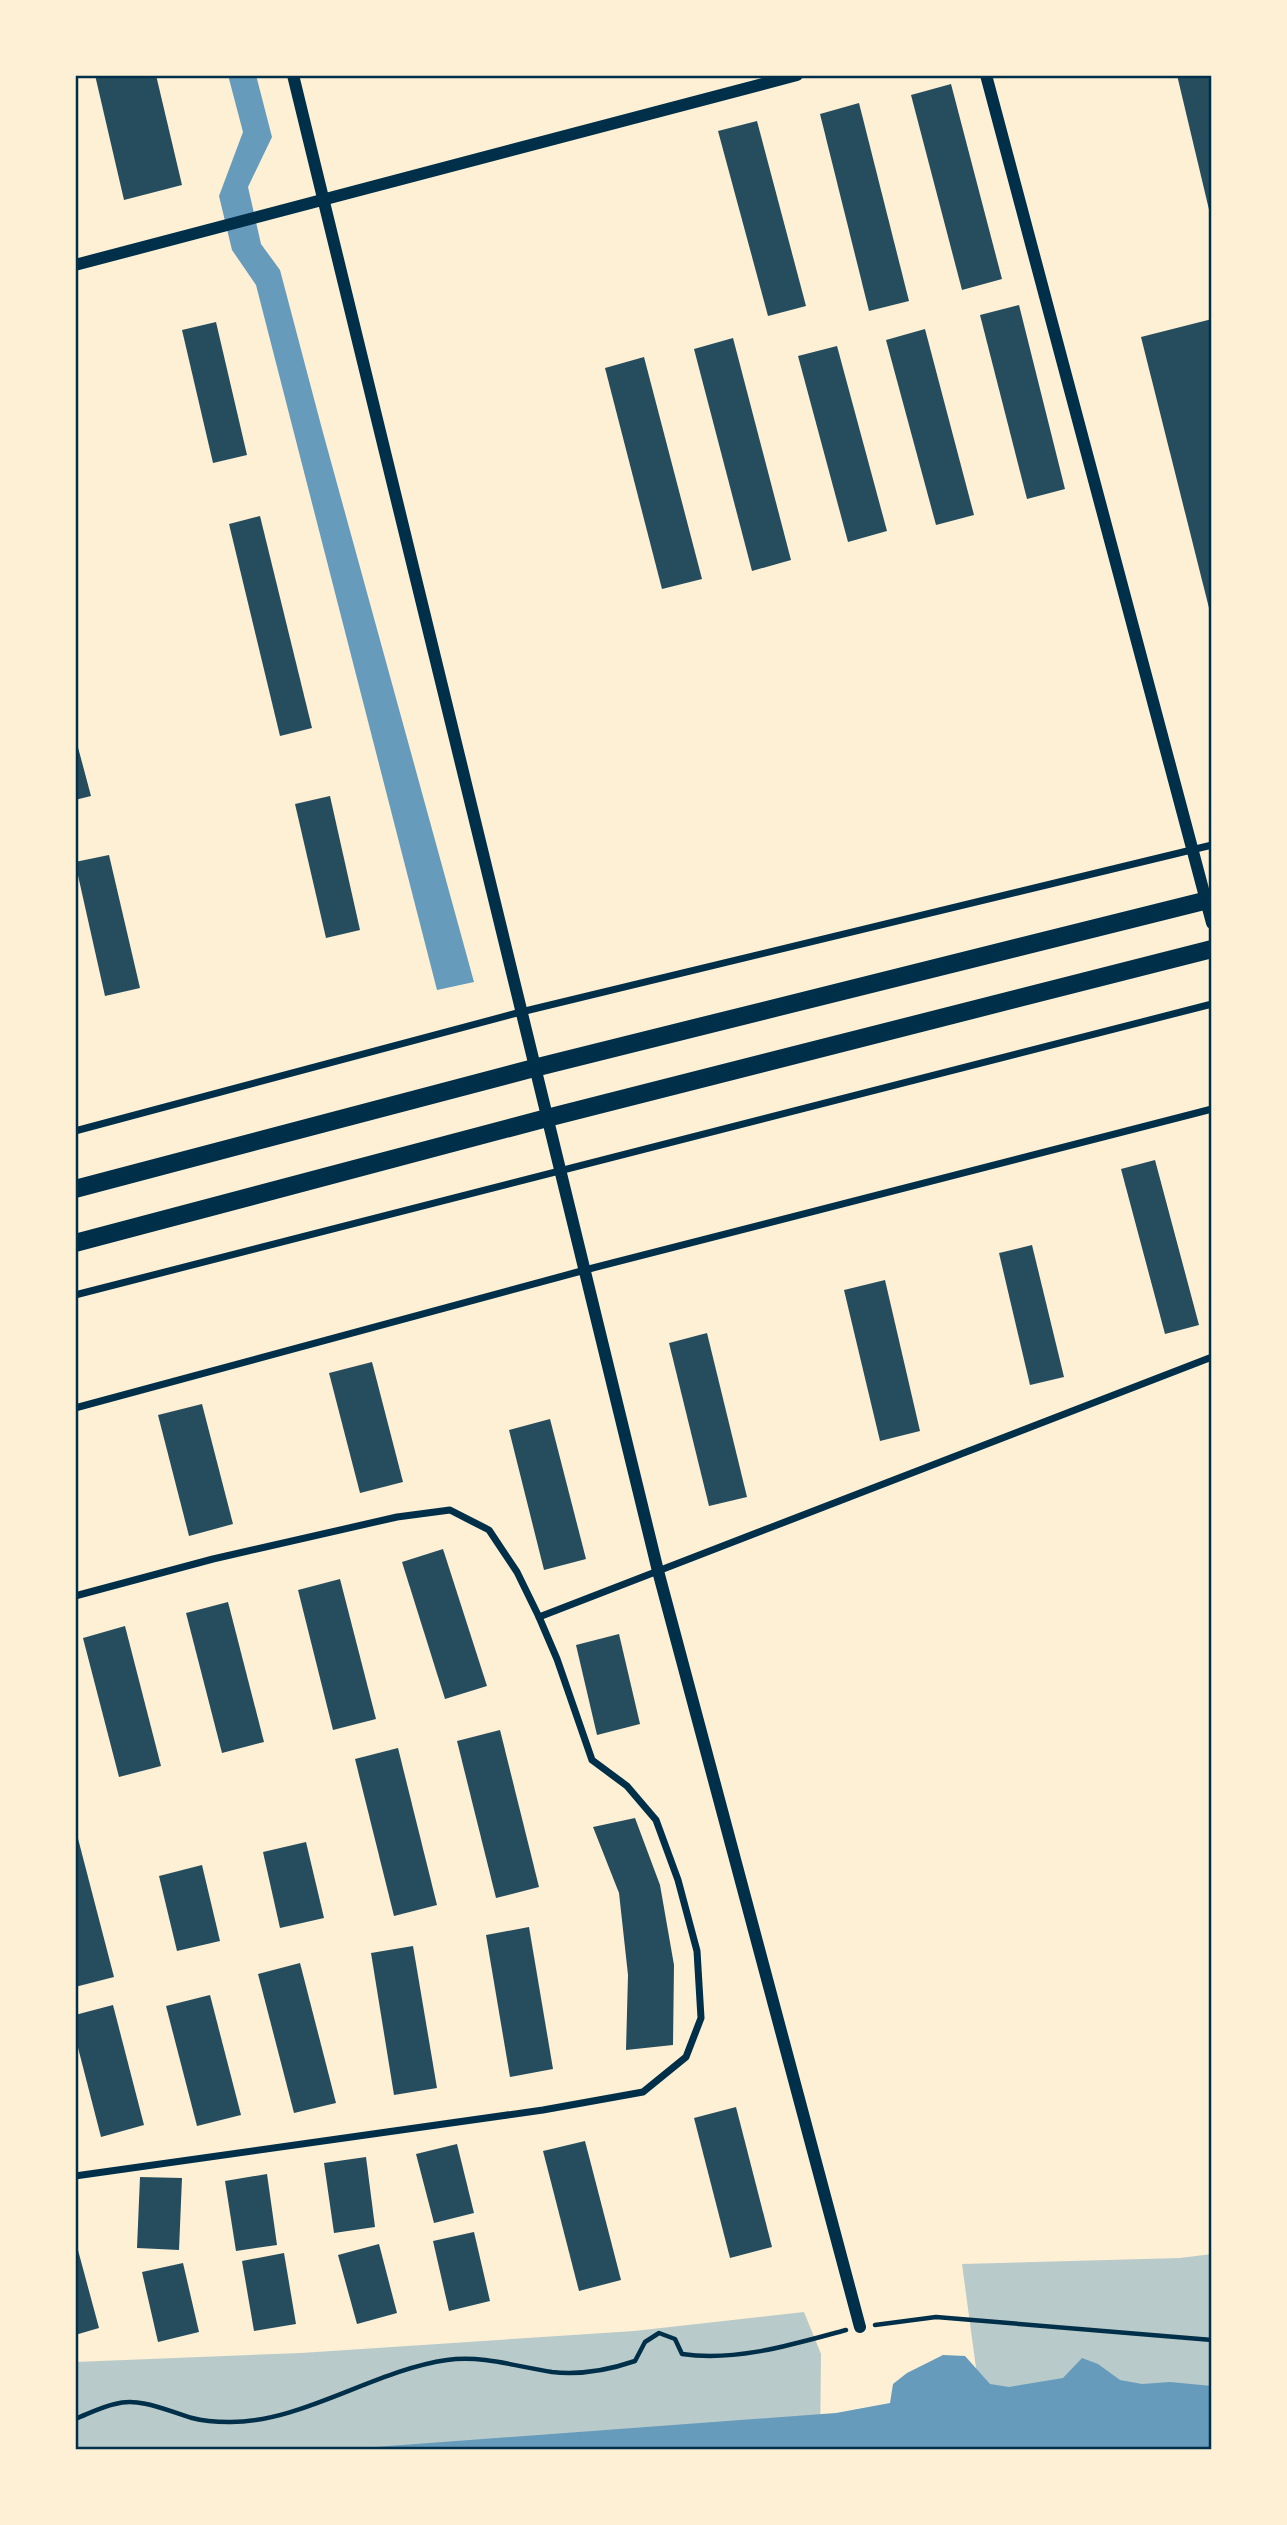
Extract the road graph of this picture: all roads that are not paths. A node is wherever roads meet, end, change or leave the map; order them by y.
1 (293, 75) edge
2 (797, 75) edge
3 (986, 75) edge
4 (323, 201) junction
5 (75, 265) edge
6 (1212, 845) edge
7 (1193, 850) junction
8 (1209, 900) edge
9 (1212, 923) edge
10 (1212, 949) edge
11 (1212, 1004) edge
12 (521, 1012) junction
13 (534, 1068) junction
14 (1212, 1109) edge
15 (547, 1118) junction
16 (75, 1131) edge
17 (560, 1170) junction
18 (75, 1189) edge
19 (75, 1243) edge
20 (584, 1270) junction
21 (75, 1294) edge
22 (1212, 1357) edge
23 (75, 1408) edge
24 (658, 1570) junction
25 (75, 1596) edge
26 (539, 1617) junction
27 (75, 2176) edge
28 (860, 2327) road end

1 - 4 street
2 - 4 street
3 - 7 street
4 - 5 street
4 - 12 street
6 - 7 street
7 - 8 street
7 - 12 street
8 - 9 street
8 - 13 main road
10 - 15 main road
11 - 17 street
12 - 13 street
12 - 16 street
13 - 15 street
13 - 18 main road
14 - 20 street
15 - 17 street
15 - 19 main road
17 - 20 street
17 - 21 street
20 - 23 street
20 - 24 street
22 - 24 street
24 - 26 street
24 - 28 street
25 - 26 street
26 - 27 street

